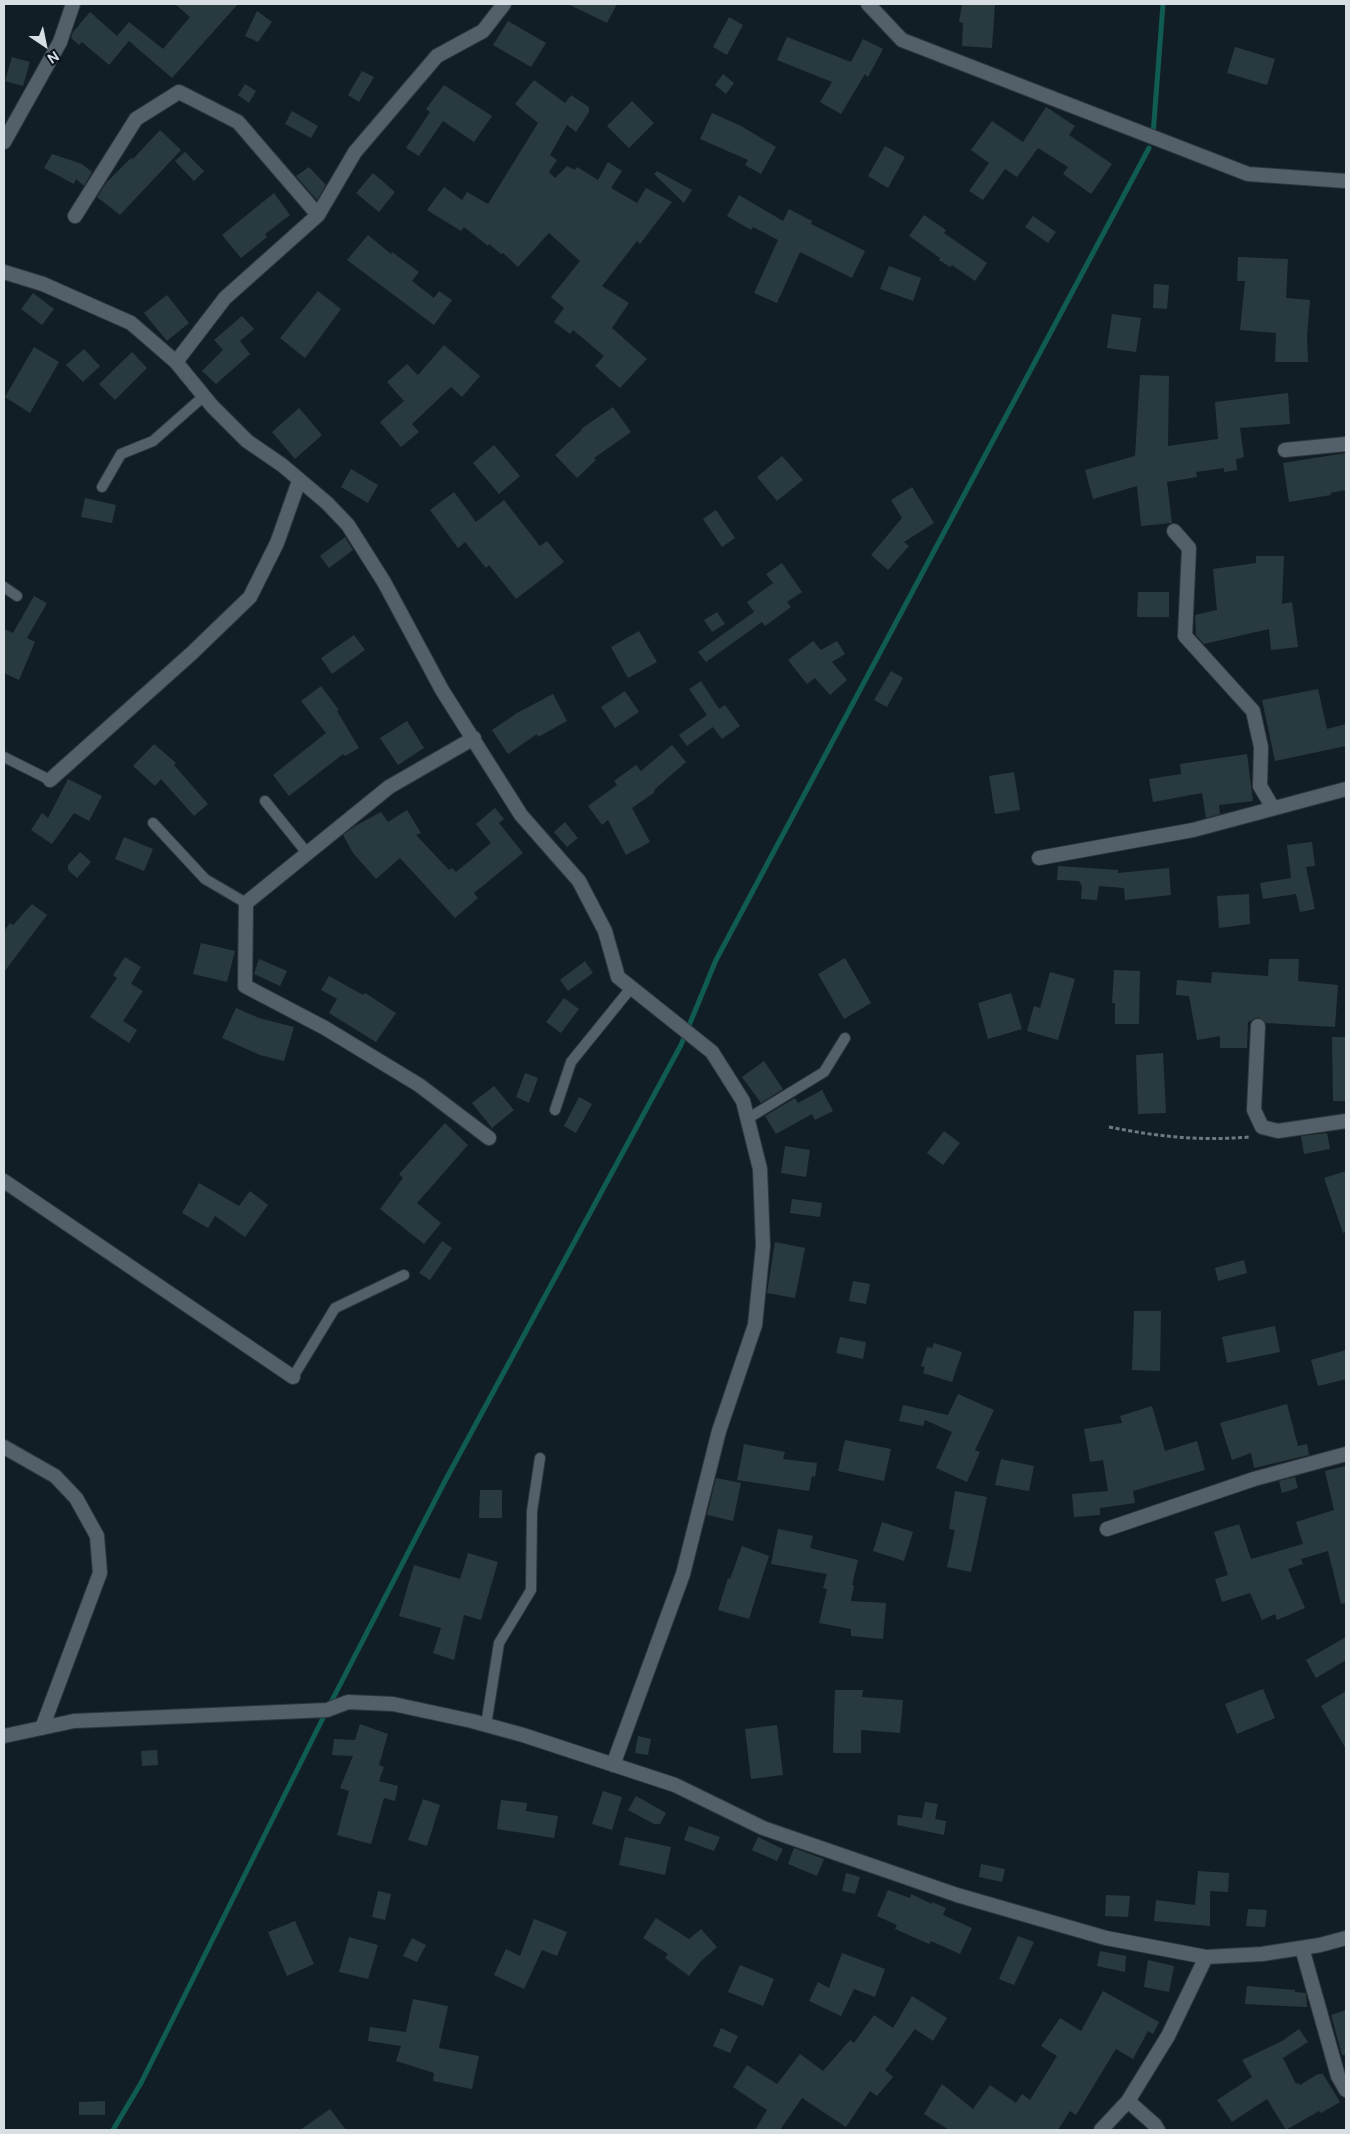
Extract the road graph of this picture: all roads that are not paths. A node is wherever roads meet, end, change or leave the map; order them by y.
1 (73, 4) edge
2 (504, 4) edge
3 (868, 4) edge
4 (4, 142) edge
5 (1346, 181) edge
6 (318, 215) junction
7 (75, 216) dead end
8 (4, 272) edge
9 (176, 362) junction
10 (204, 396) junction
11 (1346, 444) edge
12 (1285, 450) dead end
13 (299, 482) junction
14 (102, 487) dead end
15 (1174, 531) dead end
16 (4, 587) edge
17 (17, 596) dead end
18 (474, 738) junction
19 (4, 757) edge
20 (50, 780) joint
21 (1346, 789) edge
22 (265, 801) dead end
23 (1273, 808) junction
24 (153, 823) dead end
25 (307, 853) junction
26 (1039, 858) dead end
27 (246, 903) junction
28 (631, 988) junction
29 (1258, 1026) dead end
30 (845, 1038) dead end
31 (555, 1110) dead end
32 (748, 1119) junction
33 (1346, 1122) edge
34 (490, 1138) dead end
35 (4, 1181) edge
36 (404, 1274) dead end
37 (293, 1377) joint
38 (4, 1447) edge
39 (1346, 1454) edge
40 (540, 1458) dead end
41 (1107, 1529) dead end
42 (486, 1725) junction
43 (42, 1728) junction
44 (4, 1736) edge
45 (612, 1765) junction
46 (1346, 1938) edge
47 (1302, 1948) junction
48 (1206, 1957) junction
49 (1346, 2090) edge
50 (1128, 2101) junction
51 (1101, 2130) edge
52 (1158, 2130) edge

1 - 4 street
2 - 6 street
3 - 5 street
6 - 7 street
6 - 9 street
8 - 9 street
9 - 10 street
10 - 13 street
10 - 14 lane
11 - 12 street
13 - 18 street
13 - 20 street
15 - 23 street
16 - 17 lane
18 - 25 street
18 - 28 street
19 - 20 lane
21 - 23 street
22 - 25 lane
23 - 26 street
24 - 27 lane
25 - 27 street
27 - 34 street
28 - 31 lane
28 - 32 street
29 - 33 street
30 - 32 lane
32 - 45 street
35 - 37 street
36 - 37 lane
38 - 43 street
39 - 41 street
40 - 42 lane
42 - 43 street
42 - 45 street
43 - 44 street
45 - 48 street
46 - 47 street
47 - 48 street
47 - 49 street
48 - 50 street
50 - 51 street
50 - 52 street

